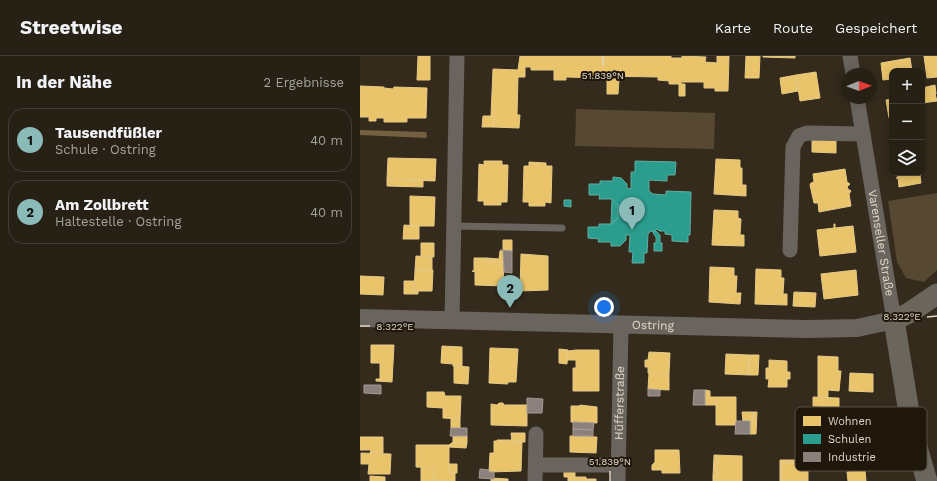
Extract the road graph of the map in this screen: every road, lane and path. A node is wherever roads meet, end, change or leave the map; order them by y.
1 (457, 56) edge
2 (850, 56) edge
3 (852, 68) edge
4 (858, 104) edge
5 (863, 134) junction
6 (454, 226) junction
7 (562, 228) dead end
8 (790, 250) dead end
9 (937, 294) edge
10 (360, 318) edge
11 (894, 320) junction
12 (452, 321) junction
13 (621, 325) junction
14 (908, 407) edge
15 (536, 434) dead end
16 (536, 465) junction
17 (618, 465) junction
18 (924, 471) edge
19 (535, 481) edge
20 (618, 481) edge
21 (927, 481) edge

1 - 6 street
2 - 3 street
4 - 5 street, Varenseller Straße
5 - 8 street
5 - 11 street, Varenseller Straße
6 - 7 lane
6 - 12 street
9 - 11 main road, Ostring
10 - 12 street, Ostring
11 - 13 street, Ostring
11 - 14 main road, Varenseller Straße
12 - 13 street, Ostring
13 - 17 street, Hüfferstraße
15 - 16 street
16 - 17 street
16 - 19 street
17 - 20 street, Hüfferstraße
18 - 21 main road, Varenseller Straße

